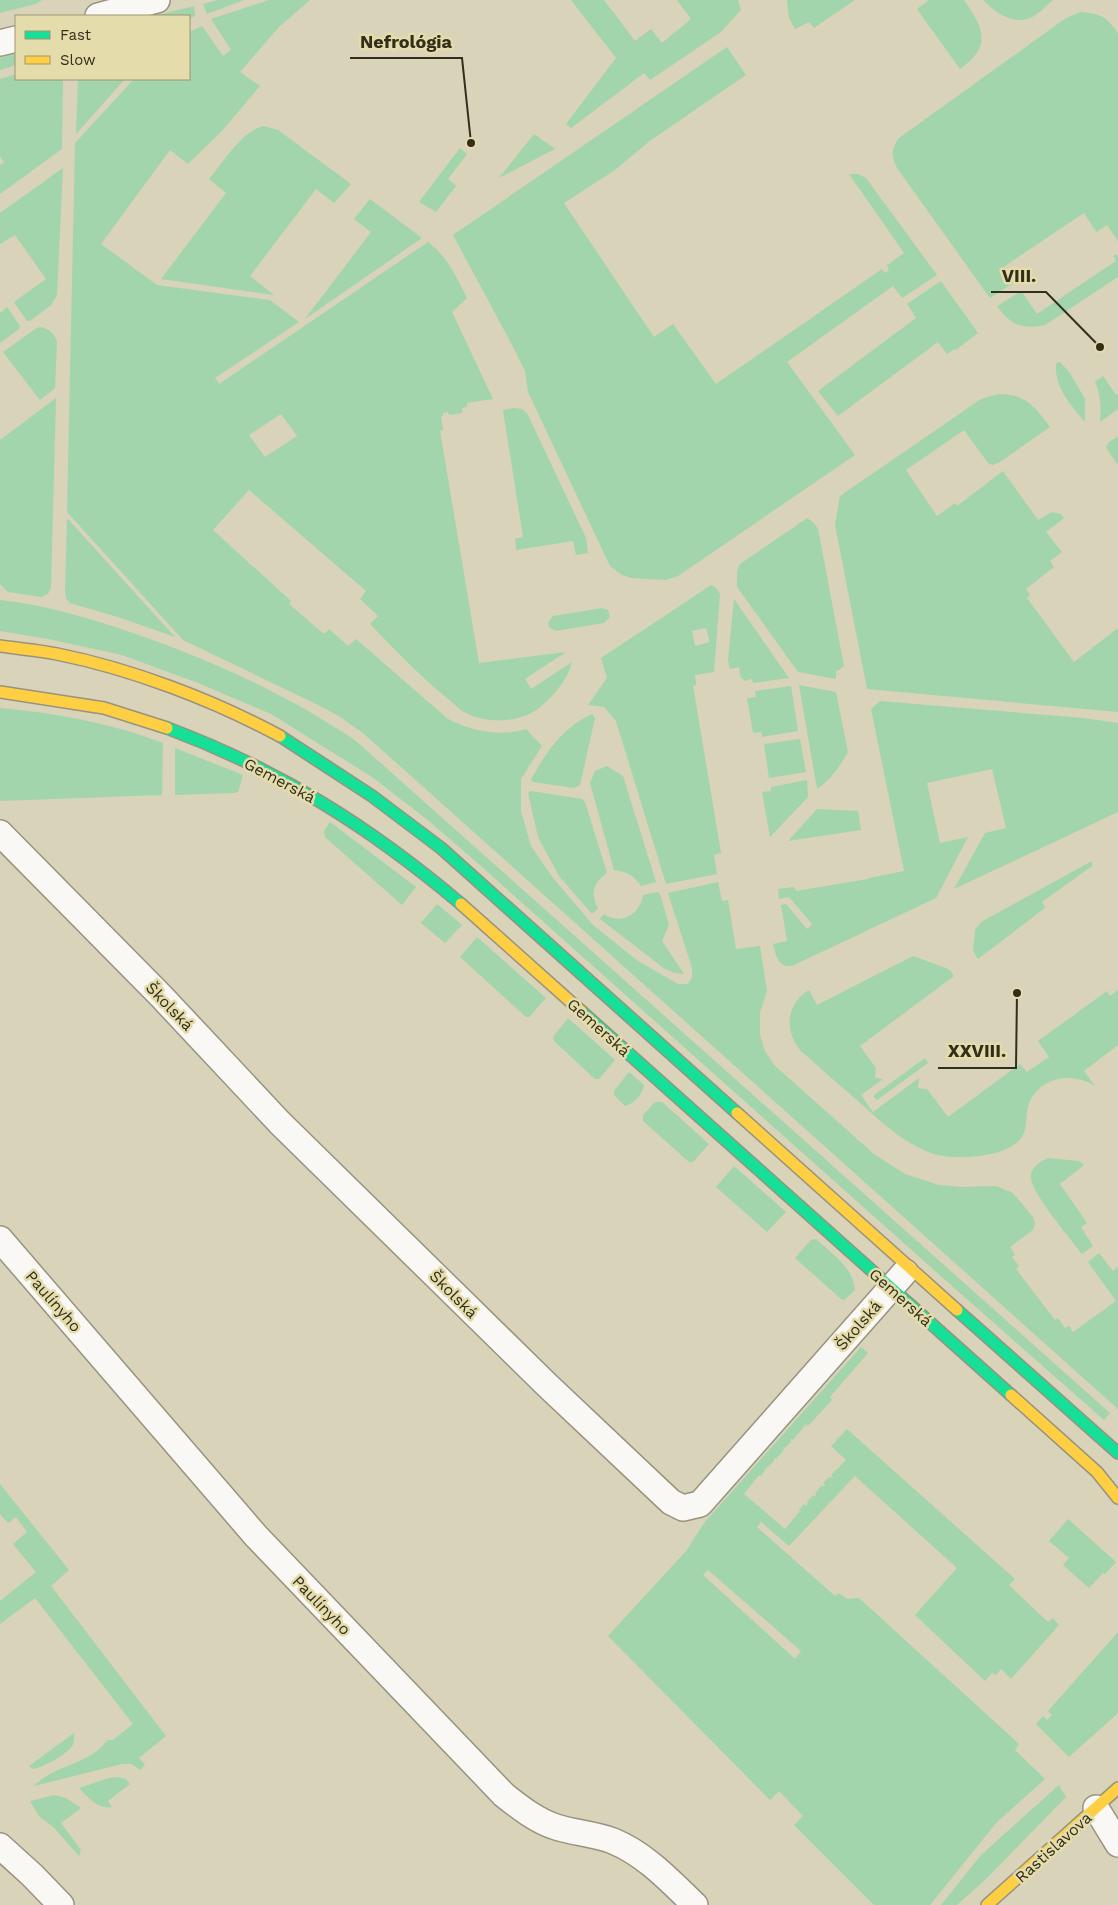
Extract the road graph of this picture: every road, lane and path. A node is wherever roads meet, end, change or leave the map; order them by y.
1 (157, 0) edge
2 (102, 15) edge
3 (15, 39) edge
4 (0, 43) edge
5 (0, 646) edge
6 (0, 692) edge
7 (0, 833) edge
8 (3, 1243) edge
9 (909, 1268) junction
10 (890, 1288) junction
11 (1118, 1452) edge
12 (1118, 1498) edge
13 (1118, 1788) edge
14 (1096, 1808) junction
15 (1118, 1844) edge
16 (0, 1846) edge
17 (61, 1905) edge
18 (694, 1905) edge
19 (987, 1905) edge

1 - 2 street
3 - 4 street
5 - 9 street, Gemerská
6 - 10 street, Gemerská
7 - 10 street, Školská
8 - 18 street, Paulínyho
9 - 10 street, Školská
9 - 11 street, Gemerská
10 - 12 street, Gemerská
13 - 14 street, Rastislavova
14 - 15 street
14 - 19 street, Rastislavova
16 - 17 street

